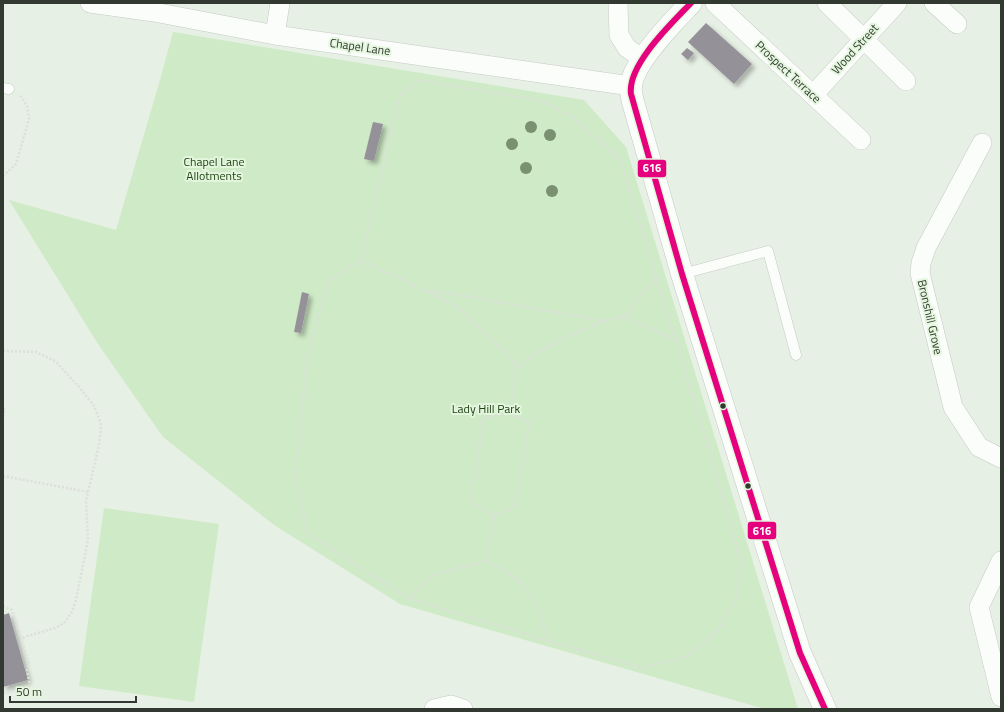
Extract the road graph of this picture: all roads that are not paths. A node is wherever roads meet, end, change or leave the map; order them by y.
1 (90, 3) edge
2 (280, 3) edge
3 (618, 3) edge
4 (691, 3) edge
5 (715, 3) edge
6 (827, 3) edge
7 (897, 3) edge
8 (934, 3) edge
9 (154, 7) edge
10 (957, 24) dead end
11 (275, 35) junction
12 (864, 39) junction
13 (643, 59) junction
14 (906, 80) dead end
15 (630, 86) junction
16 (813, 95) junction
17 (861, 140) dead end
18 (982, 143) dead end
19 (682, 274) junction
20 (796, 355) dead end
21 (1001, 458) edge
22 (1001, 561) edge
23 (1001, 697) edge
24 (434, 709) edge
25 (463, 709) edge
26 (825, 709) edge

1 - 9 street, Chapel Lane
2 - 11 street
3 - 13 street
4 - 13 street
5 - 16 street, Prospect Terrace
6 - 12 street
7 - 12 street, Wood Street
8 - 10 street
9 - 11 street, Chapel Lane
11 - 15 street, Chapel Lane
12 - 14 street
12 - 16 street, Wood Street
13 - 15 street
15 - 19 street
16 - 17 street, Prospect Terrace
18 - 21 street, Bronshill Grove
19 - 20 lane
19 - 26 street
22 - 23 street
24 - 25 street

